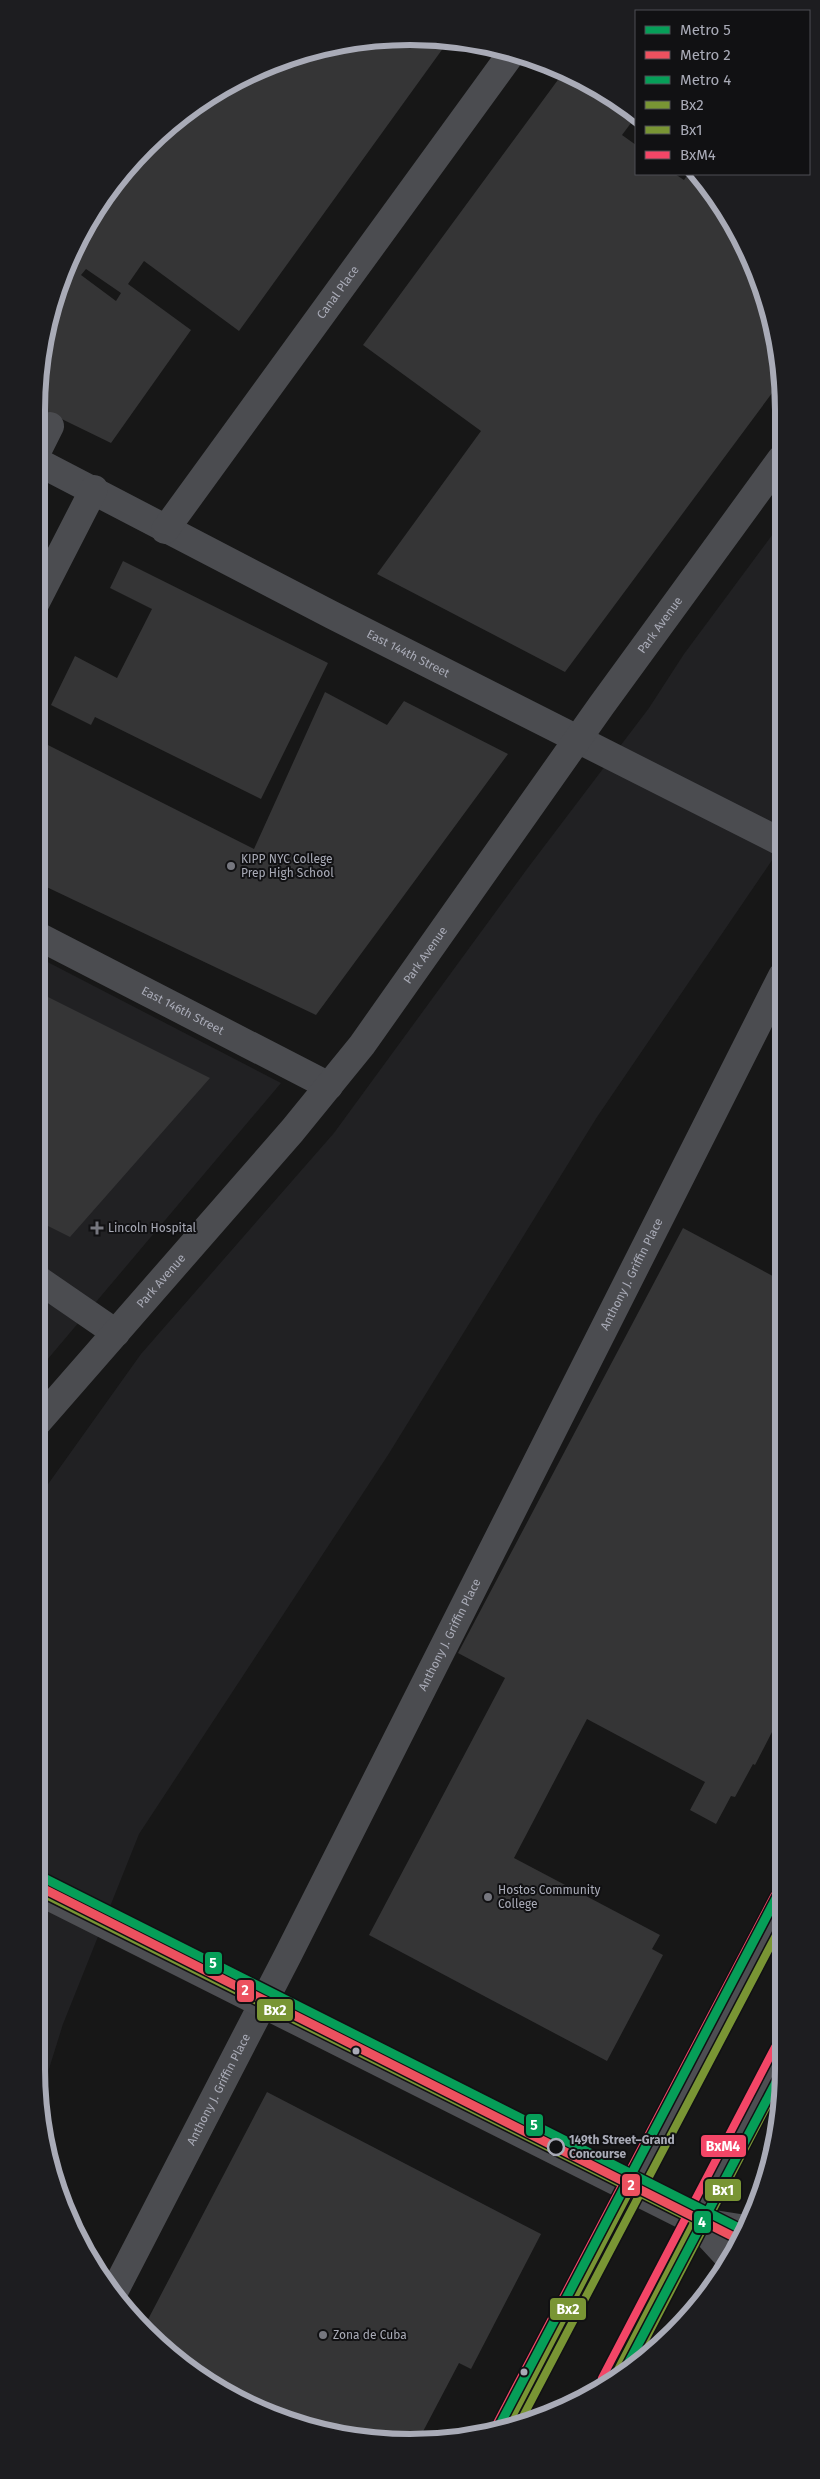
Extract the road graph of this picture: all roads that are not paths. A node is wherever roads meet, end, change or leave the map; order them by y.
1 (508, 58) edge
2 (50, 426) dead end
3 (45, 436) edge
4 (45, 465) edge
5 (775, 467) edge
6 (94, 489) junction
7 (165, 530) junction
8 (45, 584) edge
9 (578, 739) junction
10 (775, 839) edge
11 (45, 940) edge
12 (775, 990) edge
13 (329, 1086) junction
14 (45, 1284) edge
15 (116, 1333) junction
16 (45, 1414) edge
17 (45, 1895) edge
18 (775, 1916) edge
19 (263, 2005) junction
20 (775, 2069) edge
21 (631, 2188) junction
22 (695, 2221) junction
23 (738, 2228) edge
24 (725, 2254) edge
25 (117, 2286) edge
26 (617, 2369) edge
27 (510, 2420) edge

1 - 7 street, Canal Place
2 - 3 street
4 - 6 street, East 144th Street
5 - 9 street, Park Avenue
6 - 7 street, East 144th Street
6 - 8 street
7 - 9 street, East 144th Street
9 - 10 street, East 144th Street
9 - 13 street, Park Avenue
11 - 13 street, East 146th Street
12 - 19 street, Anthony J. Griffin Place
13 - 15 street, Park Avenue
14 - 15 street
15 - 16 street, Park Avenue
17 - 19 main road
18 - 21 main road
19 - 21 main road
19 - 25 street, Anthony J. Griffin Place
20 - 22 main road
21 - 22 main road
21 - 27 main road
22 - 23 main road
22 - 24 main road
22 - 26 main road

